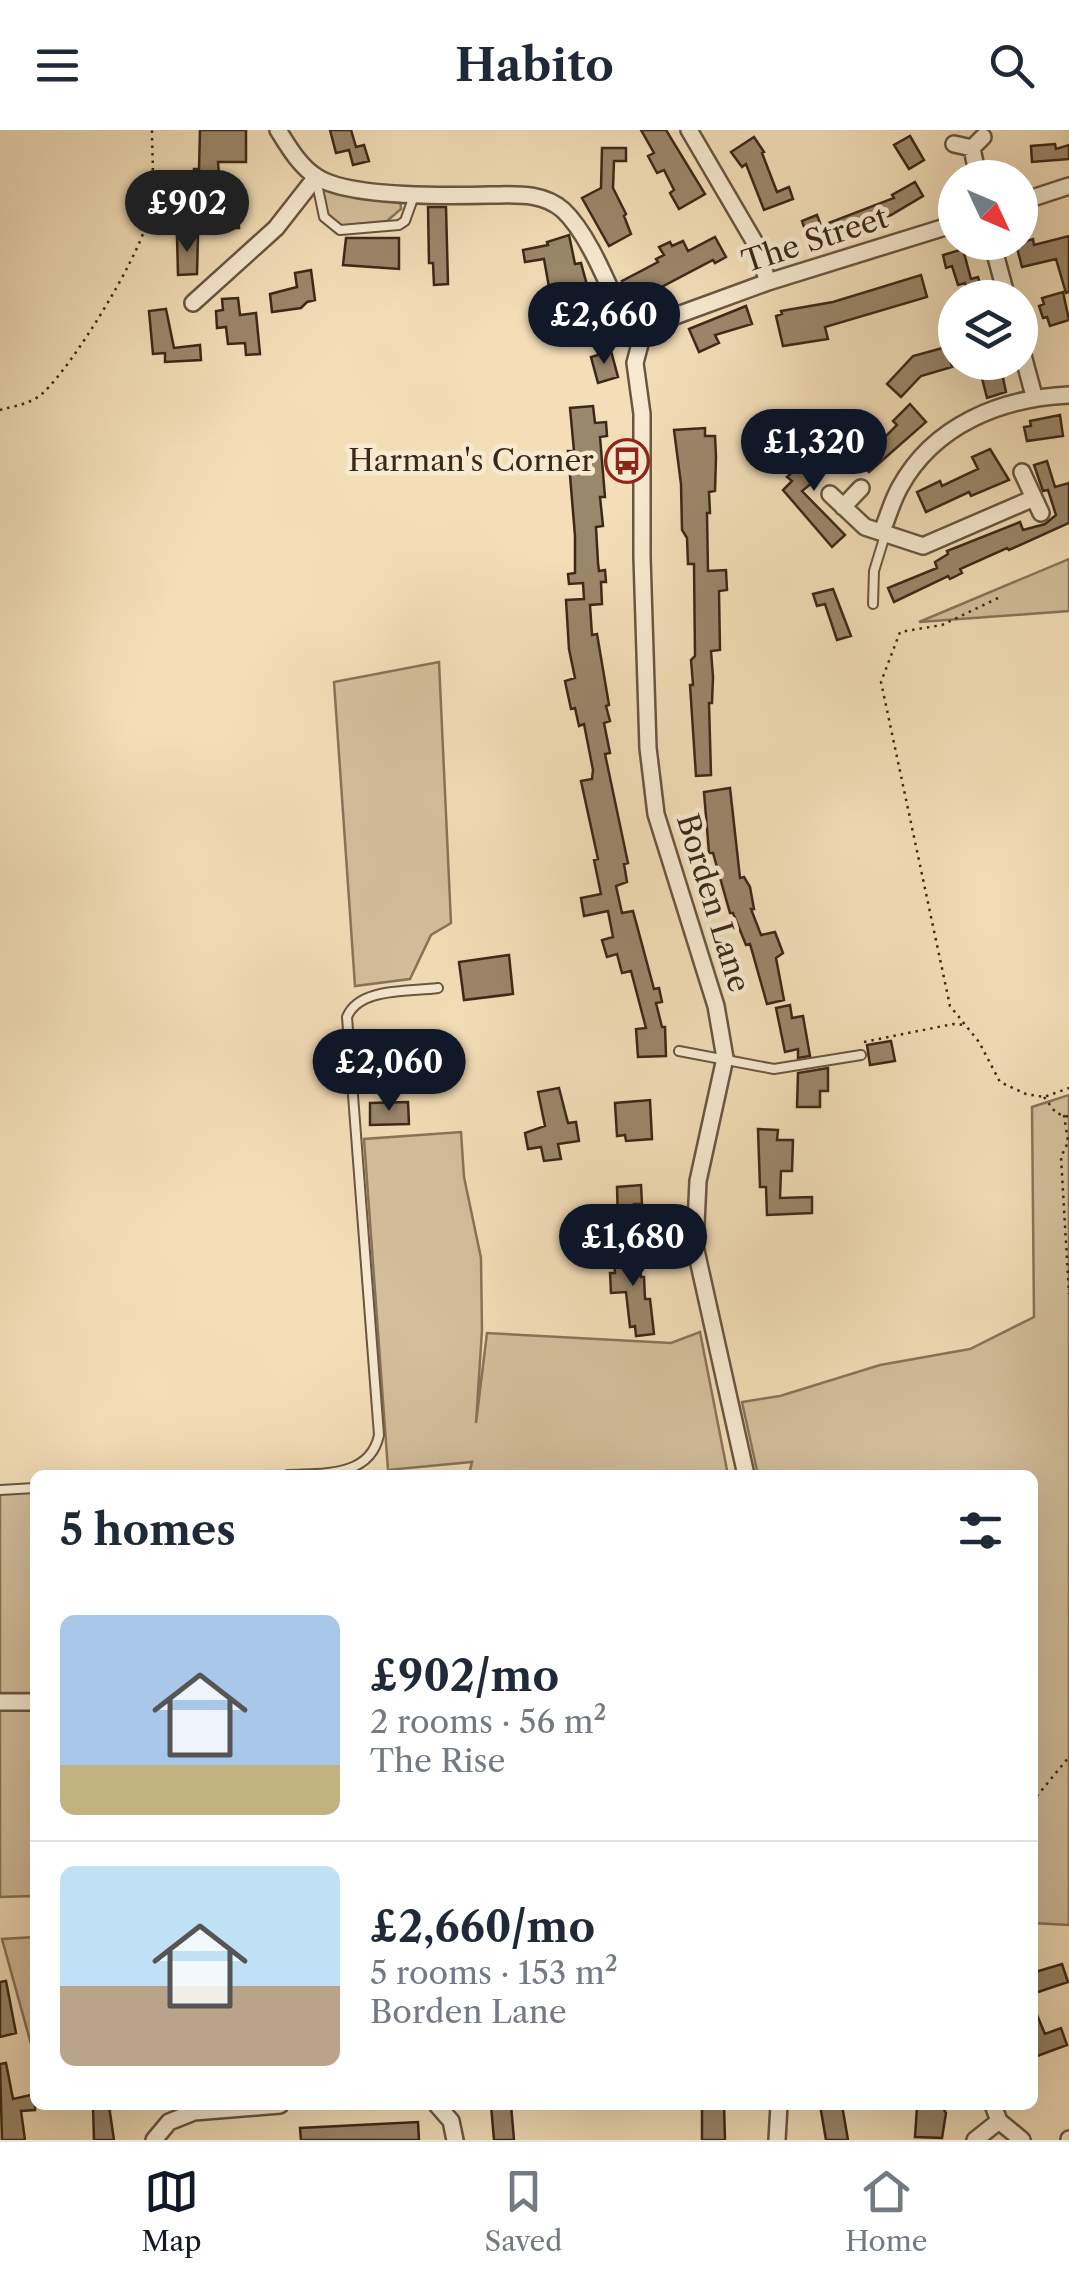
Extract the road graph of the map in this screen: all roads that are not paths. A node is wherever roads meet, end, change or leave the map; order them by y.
1 (278, 130) edge
2 (689, 130) edge
3 (954, 144) dead end
4 (978, 160) edge
5 (316, 177) junction
6 (1069, 186) edge
7 (416, 194) junction
8 (1038, 196) edge
9 (938, 229) edge
10 (768, 282) junction
11 (193, 303) dead end
12 (641, 340) junction
13 (1030, 380) edge
14 (1069, 395) edge
15 (1034, 396) junction
16 (1022, 472) dead end
17 (861, 488) dead end
18 (830, 494) dead end
19 (843, 508) junction
20 (884, 532) junction
21 (872, 604) dead end
22 (438, 988) dead end
23 (680, 1051) dead end
24 (862, 1055) dead end
25 (725, 1058) junction
26 (343, 1470) edge
27 (745, 1470) edge
28 (30, 1488) edge
29 (0, 1490) edge
30 (0, 1702) edge
31 (30, 1702) edge
32 (219, 2110) edge
33 (441, 2110) edge
34 (778, 2110) edge
35 (995, 2110) edge
36 (999, 2121) junction
37 (154, 2140) edge
38 (455, 2140) edge
39 (777, 2140) edge
40 (975, 2140) edge
41 (1022, 2140) edge

1 - 5 street
2 - 10 street
3 - 4 street
5 - 7 street
5 - 7 lane
5 - 11 street
6 - 8 street
7 - 12 street
9 - 10 street, The Street
10 - 12 street, The Street
12 - 25 street, Borden Lane
13 - 15 street
14 - 15 street
15 - 20 street
16 - 20 street
17 - 19 street
18 - 19 street
19 - 20 street
20 - 21 lane
22 - 26 lane
23 - 25 lane
24 - 25 lane
25 - 27 street, Borden Lane
28 - 29 lane
30 - 31 street
32 - 37 street
33 - 38 street
34 - 39 street
35 - 36 street
36 - 40 street
36 - 41 street

